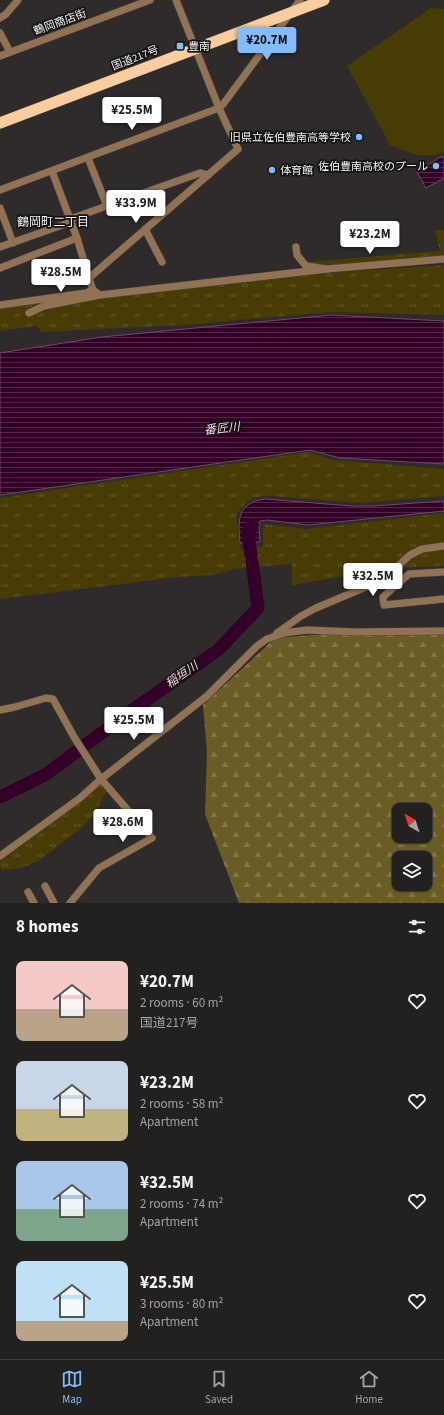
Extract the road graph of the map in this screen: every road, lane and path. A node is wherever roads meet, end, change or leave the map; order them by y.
1 (18, 0) edge
2 (150, 0) edge
3 (176, 0) edge
4 (300, 0) edge
5 (324, 0) edge
6 (290, 14) junction
7 (0, 18) edge
8 (0, 33) edge
9 (195, 49) junction
10 (10, 52) junction
11 (0, 56) edge
12 (219, 108) junction
13 (0, 124) edge
14 (88, 158) junction
15 (52, 171) junction
16 (208, 175) junction
17 (0, 190) edge
18 (107, 206) junction
19 (0, 208) edge
20 (71, 220) junction
21 (145, 229) junction
22 (77, 238) junction
23 (13, 242) junction
24 (0, 247) edge
25 (296, 247) dead end
26 (444, 259) edge
27 (162, 262) dead end
28 (0, 268) edge
29 (327, 269) junction
30 (89, 278) junction
31 (93, 290) junction
32 (100, 295) junction
33 (0, 305) edge
34 (29, 313) dead end
35 (444, 546) edge
36 (444, 572) edge
37 (444, 599) edge
38 (444, 631) edge
39 (272, 636) junction
40 (0, 710) edge
41 (101, 779) junction
42 (0, 856) edge
43 (45, 886) dead end
44 (28, 892) dead end
45 (34, 903) edge
46 (54, 903) edge
47 (70, 903) edge

1 - 7 street
2 - 10 street, 鶴岡商店街
3 - 9 street
4 - 6 street
5 - 6 highway, 国道217号
6 - 9 highway, 国道217号
6 - 12 street
8 - 10 street
9 - 12 street
9 - 13 highway, 国道217号
10 - 11 street, 鶴岡商店街
12 - 14 street
12 - 16 street
14 - 15 street
14 - 18 street
15 - 17 street
15 - 20 street
16 - 18 street
16 - 21 street
18 - 20 street
19 - 23 street
20 - 22 street
20 - 23 street
21 - 27 street
21 - 30 street
22 - 28 street
22 - 30 street
23 - 24 street
25 - 29 street
26 - 29 street
29 - 32 street
30 - 31 street
31 - 32 street
31 - 33 street
32 - 34 street
35 - 39 street
36 - 37 street
38 - 39 street
39 - 41 street
40 - 41 street
41 - 42 street
41 - 47 street
43 - 46 street
44 - 45 street

